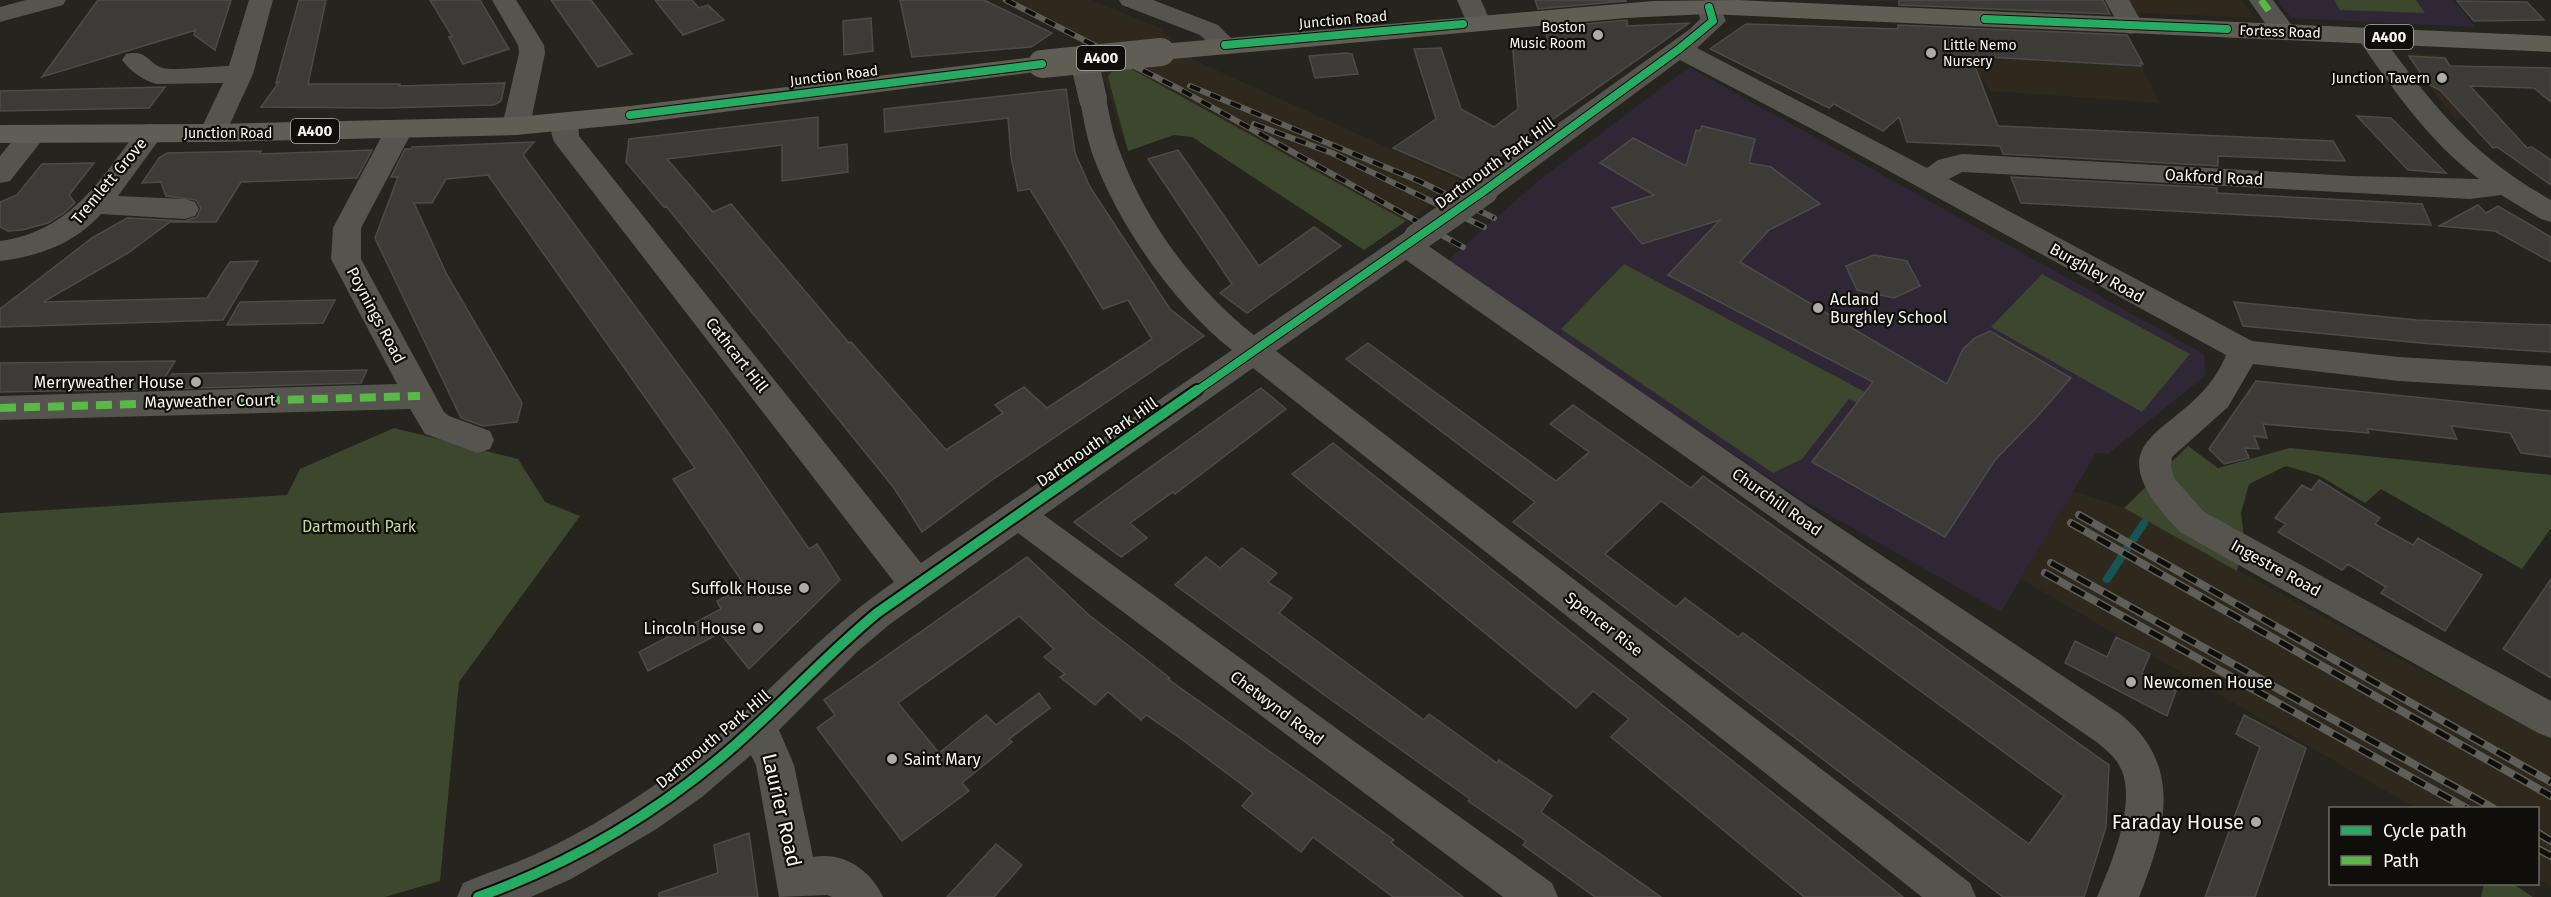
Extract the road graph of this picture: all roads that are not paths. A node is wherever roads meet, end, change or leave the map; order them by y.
1 (54, 0) edge
2 (261, 0) edge
3 (504, 0) edge
4 (1131, 0) edge
5 (2117, 0) edge
6 (2260, 0) edge
7 (1724, 4) edge
8 (1474, 11) edge
9 (0, 15) edge
10 (2131, 26) junction
11 (2283, 31) junction
12 (2369, 36) junction
13 (2551, 44) edge
14 (1225, 45) junction
15 (1679, 49) junction
16 (135, 60) dead end
17 (1084, 60) junction
18 (240, 74) junction
19 (565, 122) junction
20 (516, 126) junction
21 (399, 130) junction
22 (150, 133) junction
23 (213, 133) junction
24 (0, 134) edge
25 (33, 134) junction
26 (0, 174) edge
27 (1930, 182) junction
28 (2506, 185) junction
29 (94, 204) junction
30 (185, 209) dead end
31 (2551, 212) edge
32 (1412, 241) junction
33 (0, 251) edge
34 (2243, 350) junction
35 (1253, 351) junction
36 (2551, 378) edge
37 (420, 396) junction
38 (0, 408) edge
39 (478, 440) dead end
40 (1019, 515) junction
41 (917, 585) junction
42 (2551, 721) edge
43 (753, 729) junction
44 (799, 888) edge
45 (478, 897) edge
46 (862, 897) edge
47 (1537, 897) edge
48 (1954, 897) edge
49 (2118, 897) edge

1 - 9 street
2 - 18 street
3 - 20 street
4 - 14 street
5 - 10 street
6 - 11 street
7 - 8 main road, Junction Road / A400
7 - 10 main road, Fortess Road / A400
7 - 15 street, Dartmouth Park Hill
8 - 14 main road, Junction Road / A400
10 - 11 main road, Fortess Road / A400
11 - 12 main road, Fortess Road / A400
12 - 13 main road, Fortess Road / A400
12 - 28 street
14 - 17 main road, Junction Road / A400, bridge
15 - 27 street, Burghley Road
15 - 32 street, Dartmouth Park Hill, bridge
16 - 18 street
17 - 19 main road, Junction Road / A400, bridge
17 - 35 street, Spencer Rise, bridge
18 - 23 street
19 - 20 main road, Junction Road / A400
19 - 41 street, Cathcart Hill
20 - 21 main road, Junction Road / A400
21 - 23 main road, Junction Road / A400
21 - 37 street, Poynings Road
22 - 23 main road, Junction Road / A400
22 - 25 main road, Junction Road / A400
22 - 29 street, Tremlett Grove
24 - 25 main road, Junction Road / A400
25 - 26 street
27 - 28 street, Oakford Road
27 - 34 street, Burghley Road
28 - 31 street
29 - 30 street
29 - 33 street, Tremlett Grove
32 - 35 street, Dartmouth Park Hill
32 - 49 street, Churchill Road
34 - 36 street, Burghley Road
34 - 42 street, Ingestre Road
35 - 40 street, Dartmouth Park Hill
35 - 48 street, Spencer Rise
37 - 38 street, Mayweather Court
37 - 39 street, Poynings Road
40 - 41 street, Dartmouth Park Hill
40 - 47 street, Chetwynd Road
41 - 43 street, Dartmouth Park Hill
43 - 44 street, Laurier Road
43 - 45 street, Dartmouth Park Hill
44 - 46 street

